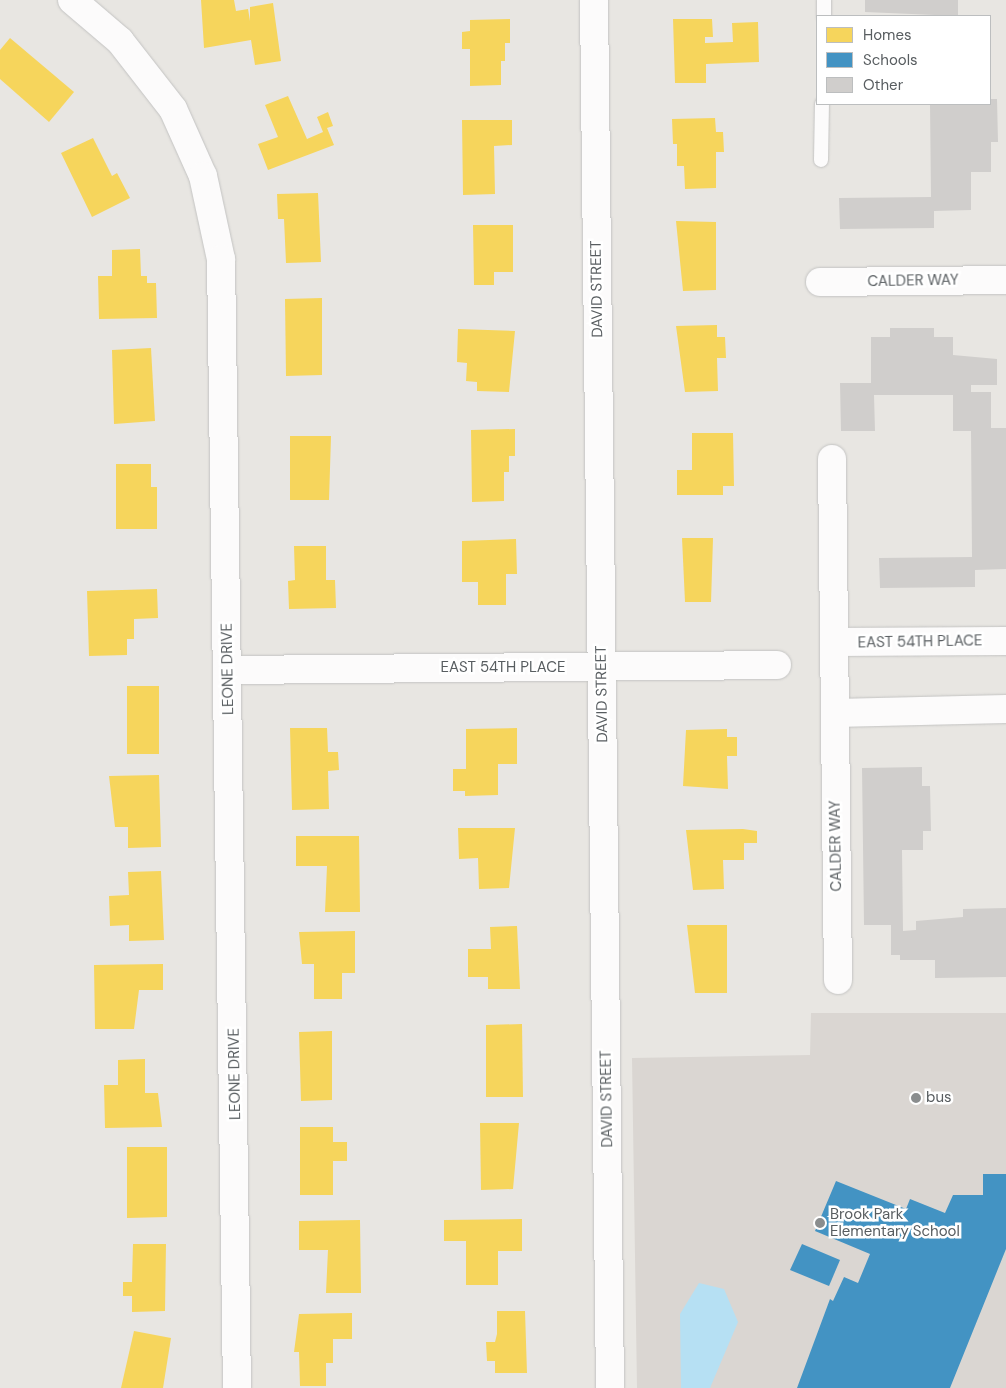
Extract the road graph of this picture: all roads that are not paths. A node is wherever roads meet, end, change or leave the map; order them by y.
1 (72, 0) edge
2 (594, 0) edge
3 (824, 0) edge
4 (102, 8) edge
5 (824, 15) edge
6 (822, 105) edge
7 (820, 160) dead end
8 (1006, 280) edge
9 (820, 282) dead end
10 (832, 459) dead end
11 (1006, 641) edge
12 (834, 642) junction
13 (777, 665) dead end
14 (602, 667) junction
15 (228, 670) junction
16 (1006, 710) edge
17 (835, 713) junction
18 (838, 980) dead end
19 (238, 1388) edge
20 (610, 1388) edge

1 - 4 street, LEONE DRIVE
2 - 14 street, DAVID STREET
3 - 5 lane
4 - 15 street, LEONE DRIVE
6 - 7 lane
8 - 9 street, CALDER WAY
10 - 12 street, CALDER WAY
11 - 12 street, EAST 54TH PLACE
12 - 17 street, CALDER WAY
13 - 14 street, EAST 54TH PLACE
14 - 15 street, EAST 54TH PLACE
14 - 20 street, DAVID STREET
15 - 19 street, LEONE DRIVE
16 - 17 street
17 - 18 street, CALDER WAY

